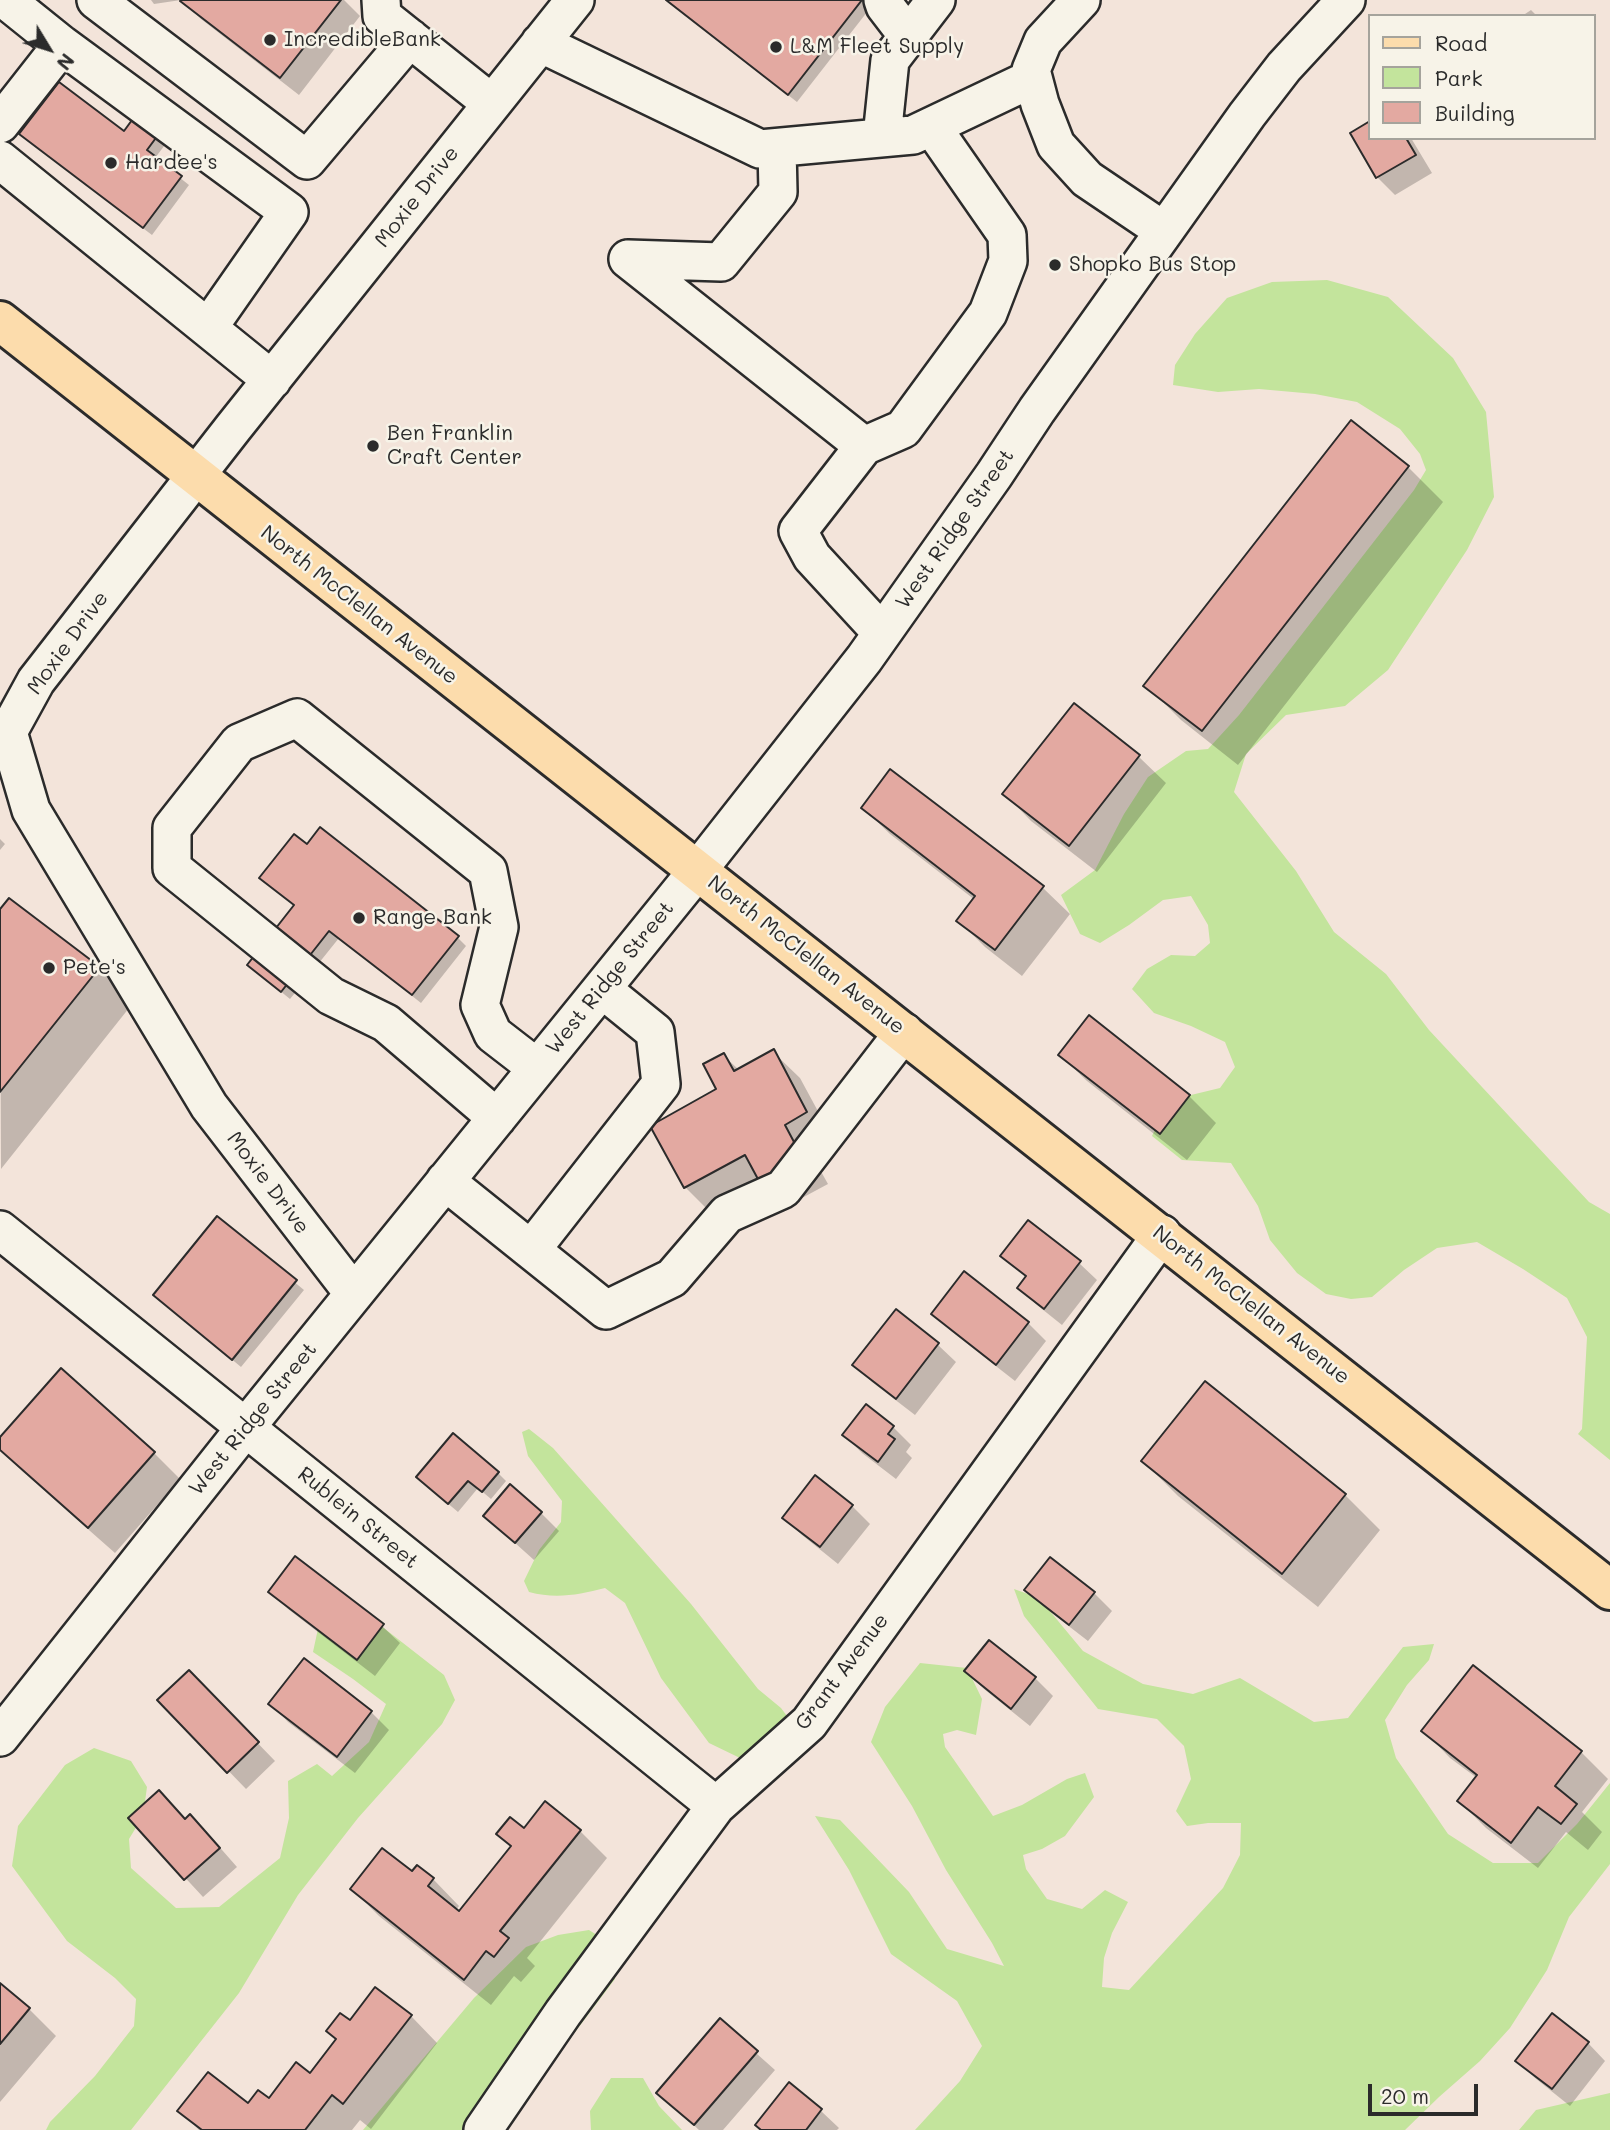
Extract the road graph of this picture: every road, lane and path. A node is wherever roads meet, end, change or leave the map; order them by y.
1 (96, 0) edge
2 (381, 0) edge
3 (575, 0) edge
4 (883, 0) edge
5 (936, 0) edge
6 (1346, 0) edge
7 (14, 3) edge
8 (1068, 4) edge
9 (908, 36) junction
10 (410, 38) junction
11 (540, 43) junction
12 (62, 45) junction
13 (1033, 78) junction
14 (491, 103) junction
15 (0, 124) edge
16 (932, 127) junction
17 (882, 137) junction
18 (776, 148) junction
19 (0, 160) edge
20 (1164, 231) junction
21 (0, 321) edge
22 (208, 328) junction
23 (272, 380) junction
24 (864, 446) junction
25 (195, 477) junction
26 (882, 633) junction
27 (698, 870) junction
28 (601, 989) junction
29 (904, 1032) junction
30 (537, 1068) junction
31 (497, 1118) junction
32 (446, 1181) junction
33 (0, 1230) edge
34 (1161, 1234) junction
35 (531, 1250) junction
36 (354, 1294) junction
37 (246, 1427) junction
38 (1610, 1590) edge
39 (0, 1737) edge
40 (716, 1806) junction
41 (483, 2130) edge

1 - 10 street
2 - 10 street
3 - 11 street, Moxie Drive
4 - 9 street
5 - 9 street
6 - 20 street, West Ridge Street
7 - 12 street
8 - 13 street
9 - 17 street
10 - 14 street
11 - 14 street, Moxie Drive
11 - 18 street
12 - 15 street
12 - 22 street
13 - 16 street
13 - 20 street
14 - 23 street, Moxie Drive
16 - 17 street
16 - 24 street
17 - 18 street
18 - 24 street
19 - 22 street
20 - 26 street, West Ridge Street
21 - 25 main road, North McClellan Avenue
22 - 23 street
23 - 25 street, Moxie Drive
24 - 26 street
25 - 27 main road, North McClellan Avenue
25 - 36 street, Moxie Drive
26 - 27 street, West Ridge Street
27 - 28 street, West Ridge Street
27 - 29 main road, North McClellan Avenue
28 - 30 street, West Ridge Street
28 - 35 street
29 - 34 main road, North McClellan Avenue
29 - 35 street
30 - 31 street, West Ridge Street
30 - 31 street
31 - 32 street, West Ridge Street
32 - 35 street
32 - 36 street, West Ridge Street
33 - 37 street, Rublein Street
34 - 38 main road, North McClellan Avenue
34 - 40 street, Grant Avenue
36 - 37 street, West Ridge Street
37 - 39 street, West Ridge Street
37 - 40 street, Rublein Street
40 - 41 street, Grant Avenue

